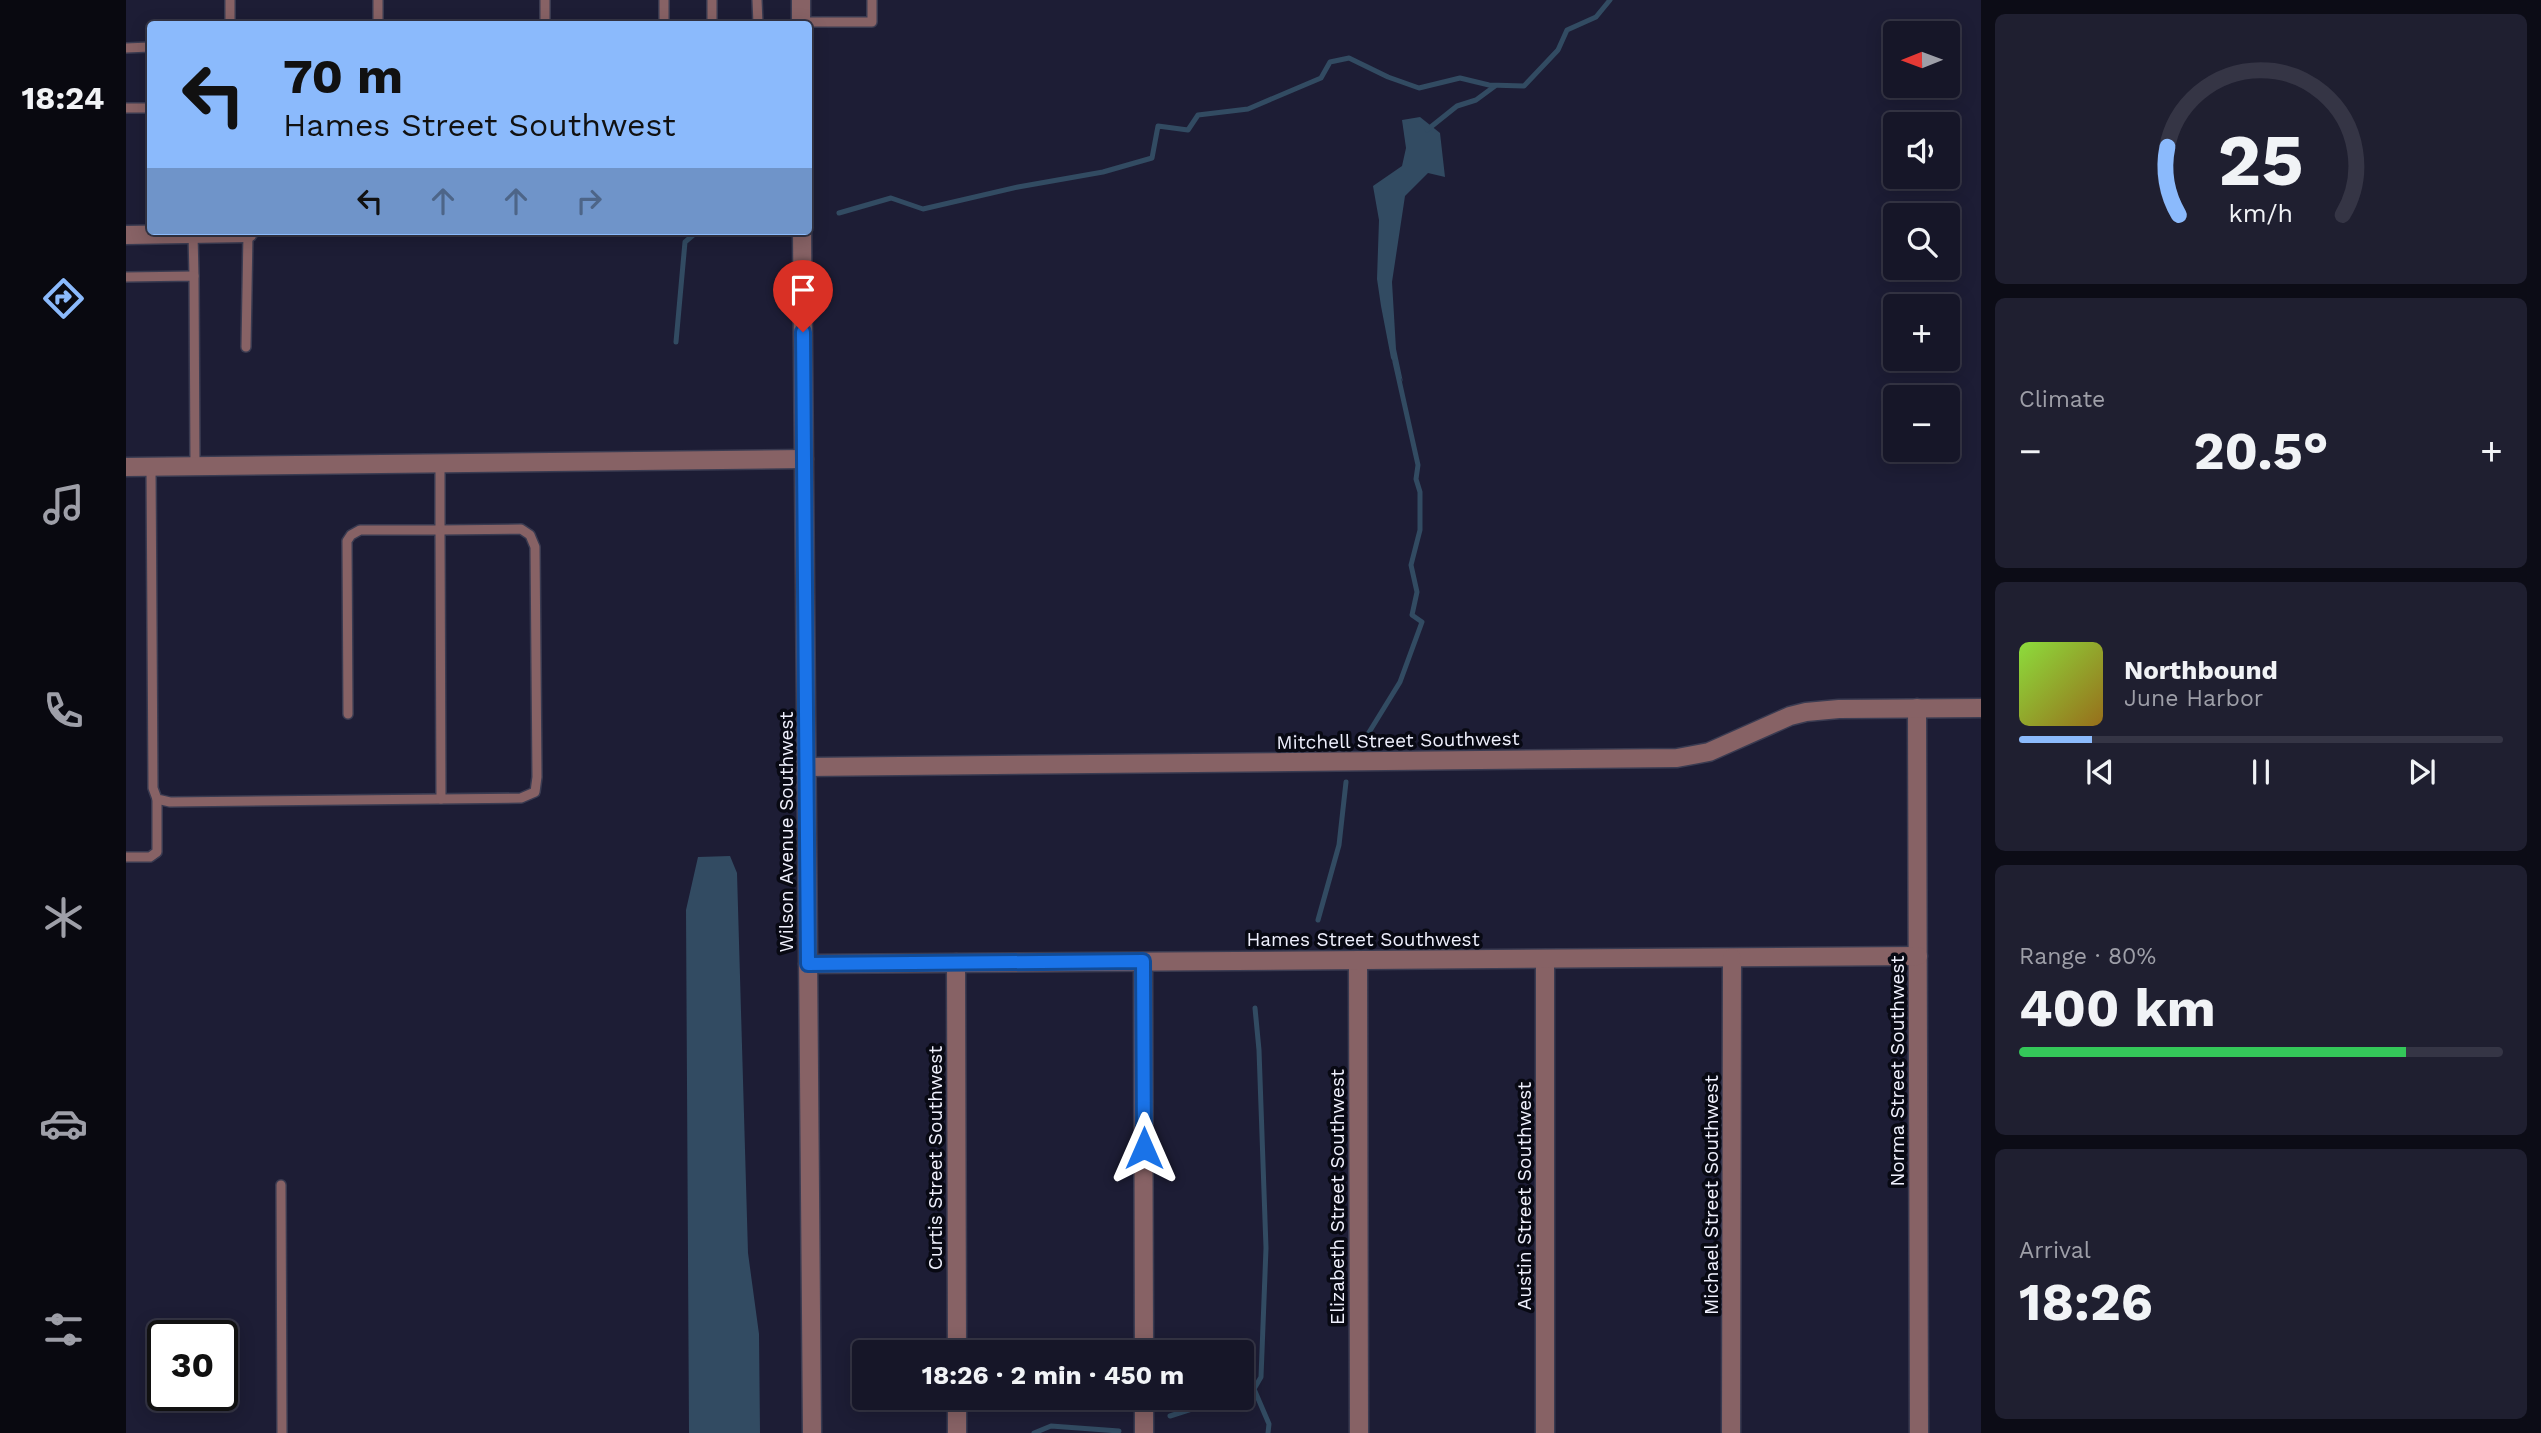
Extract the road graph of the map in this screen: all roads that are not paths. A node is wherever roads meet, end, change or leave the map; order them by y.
1 (230, 0) edge
2 (378, 0) edge
3 (545, 0) edge
4 (664, 0) edge
5 (712, 0) edge
6 (757, 0) edge
7 (801, 0) edge
8 (872, 0) edge
9 (230, 21) edge
10 (378, 21) edge
11 (545, 21) edge
12 (664, 21) edge
13 (712, 21) edge
14 (758, 21) edge
15 (801, 21) edge
16 (812, 23) edge
17 (147, 47) edge
18 (126, 48) edge
19 (126, 108) edge
20 (147, 108) edge
21 (126, 235) edge
22 (147, 235) edge
23 (193, 235) edge
24 (248, 235) edge
25 (802, 235) edge
26 (194, 276) junction
27 (126, 277) edge
28 (246, 347) dead end
29 (804, 459) junction
30 (440, 463) junction
31 (195, 466) junction
32 (126, 467) edge
33 (151, 467) junction
34 (440, 530) junction
35 (1917, 708) junction
36 (1981, 708) edge
37 (348, 714) dead end
38 (806, 767) junction
39 (157, 799) junction
40 (441, 799) junction
41 (126, 857) edge
42 (1918, 957) junction
43 (1732, 958) junction
44 (1545, 959) junction
45 (1358, 960) junction
46 (1143, 961) junction
47 (956, 963) junction
48 (808, 964) junction
49 (281, 1185) dead end
50 (957, 1340) edge
51 (1144, 1340) edge
52 (957, 1410) edge
53 (1144, 1410) edge
54 (282, 1433) edge
55 (811, 1433) edge
56 (957, 1433) edge
57 (1144, 1433) edge
58 (1359, 1433) edge
59 (1545, 1433) edge
60 (1731, 1433) edge
61 (1919, 1433) edge

1 - 9 lane
2 - 10 lane
3 - 11 lane
4 - 12 lane
5 - 13 lane
6 - 14 lane
7 - 15 street
8 - 16 lane
17 - 18 lane
19 - 20 lane
21 - 22 street
23 - 26 lane
24 - 28 lane
25 - 29 street, Wilson Avenue Southwest
26 - 27 lane
26 - 31 lane
29 - 30 street
29 - 38 street, Wilson Avenue Southwest
30 - 31 street
30 - 34 lane
31 - 33 street
32 - 33 street
33 - 39 lane
34 - 37 lane
34 - 40 lane
34 - 40 lane
35 - 36 street, Mitchell Street Southwest
35 - 38 street, Mitchell Street Southwest
35 - 42 street, Norma Street Southwest
38 - 48 street, Wilson Avenue Southwest
39 - 40 lane
39 - 41 lane
42 - 43 street, Hames Street Southwest
42 - 61 street, Norma Street Southwest
43 - 44 street, Hames Street Southwest
43 - 60 street, Michael Street Southwest
44 - 45 street, Hames Street Southwest
44 - 59 street, Austin Street Southwest
45 - 46 street, Hames Street Southwest
45 - 58 street, Elizabeth Street Southwest
46 - 47 street, Hames Street Southwest
46 - 51 street
47 - 48 street, Hames Street Southwest
47 - 50 street, Curtis Street Southwest
48 - 55 street, Wilson Avenue Southwest
49 - 54 lane
52 - 56 street
53 - 57 street

